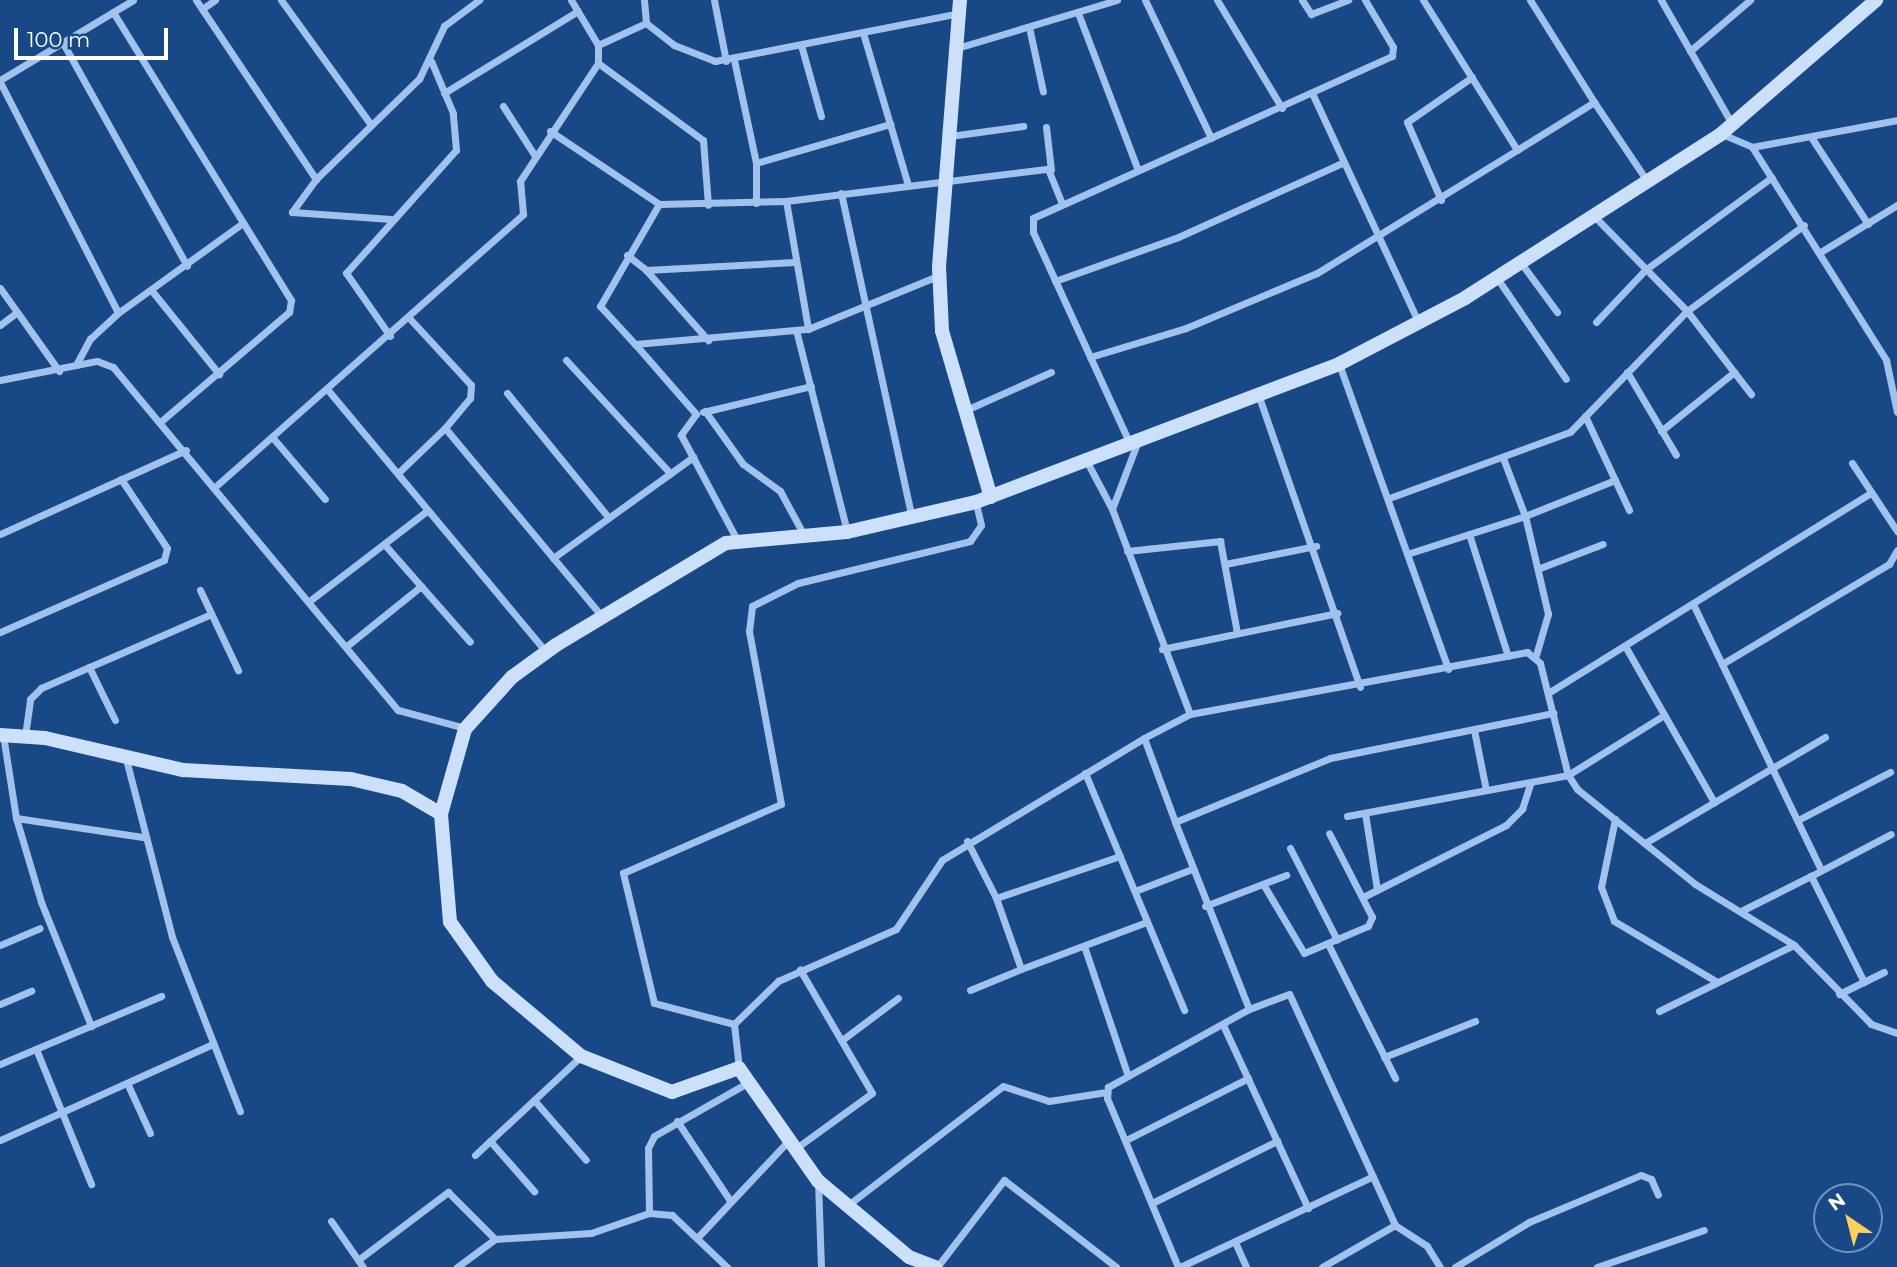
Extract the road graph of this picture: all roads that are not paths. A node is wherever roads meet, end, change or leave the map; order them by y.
1 (133, 0) edge
2 (196, 0) edge
3 (215, 0) edge
4 (281, 0) edge
5 (480, 0) edge
6 (571, 0) edge
7 (644, 0) edge
8 (714, 0) edge
9 (1116, 0) edge
10 (1145, 0) edge
11 (1217, 0) edge
12 (1302, 0) edge
13 (1348, 0) edge
14 (1366, 0) edge
15 (1423, 0) edge
16 (1530, 0) edge
17 (1661, 0) edge
18 (1750, 0) edge
19 (1876, 0) edge
20 (960, 6) edge
21 (202, 9) junction
22 (578, 11) junction
23 (113, 12) junction
24 (1078, 13) junction
25 (646, 23) junction
26 (1029, 27) junction
27 (863, 33) junction
28 (63, 43) junction
29 (801, 45) junction
30 (598, 46) junction
31 (957, 48) junction
32 (1690, 51) junction
33 (730, 60) junction
34 (430, 61) junction
35 (598, 63) junction
36 (1472, 77) junction
37 (0, 81) edge
38 (1043, 92) dead end
39 (444, 93) junction
40 (1312, 93) junction
41 (1594, 102) junction
42 (503, 106) dead end
43 (1282, 107) junction
44 (821, 116) dead end
45 (1897, 120) edge
46 (890, 124) junction
47 (371, 125) junction
48 (1023, 126) dead end
49 (1046, 127) dead end
50 (1726, 129) junction
51 (550, 131) junction
52 (950, 136) junction
53 (1811, 137) junction
54 (1211, 138) junction
55 (1752, 147) junction
56 (1517, 150) junction
57 (535, 156) junction
58 (1344, 162) junction
59 (756, 163) junction
60 (1051, 170) junction
61 (1138, 170) junction
62 (1772, 177) junction
63 (316, 179) junction
64 (946, 181) junction
65 (1647, 182) junction
66 (908, 186) junction
67 (841, 193) junction
68 (1441, 200) junction
69 (786, 201) junction
70 (1060, 201) junction
71 (756, 203) junction
72 (659, 204) junction
73 (708, 205) junction
74 (1897, 205) edge
75 (1594, 216) junction
76 (391, 219) junction
77 (1868, 223) junction
78 (240, 225) junction
79 (1804, 226) junction
80 (1380, 239) junction
81 (1819, 253) junction
82 (627, 255) junction
83 (795, 262) junction
84 (1521, 262) junction
85 (187, 266) junction
86 (646, 270) junction
87 (1645, 270) junction
88 (939, 276) junction
89 (1497, 277) junction
90 (1055, 281) junction
91 (0, 288) edge
92 (152, 291) junction
93 (862, 309) junction
94 (1687, 311) junction
95 (17, 312) junction
96 (1557, 312) dead end
97 (118, 313) junction
98 (411, 320) junction
99 (1596, 322) dead end
100 (1419, 323) junction
101 (0, 325) edge
102 (808, 329) junction
103 (796, 330) junction
104 (390, 336) junction
105 (708, 340) junction
106 (635, 345) junction
107 (1090, 357) junction
108 (565, 360) dead end
109 (1339, 364) junction
110 (76, 365) junction
111 (59, 370) junction
112 (1051, 372) dead end
113 (1627, 372) junction
114 (1734, 372) junction
115 (219, 374) junction
116 (1566, 379) dead end
117 (0, 380) edge
118 (811, 386) junction
119 (327, 389) junction
120 (507, 393) dead end
121 (1751, 394) dead end
122 (1259, 397) junction
123 (965, 410) junction
124 (705, 411) junction
125 (1897, 412) edge
126 (696, 414) junction
127 (1586, 416) junction
128 (160, 422) junction
129 (444, 428) junction
130 (1661, 431) junction
131 (273, 439) junction
132 (1134, 443) junction
133 (186, 450) junction
134 (1675, 455) dead end
135 (693, 457) junction
136 (1503, 458) junction
137 (1086, 460) junction
138 (1852, 463) dead end
139 (398, 473) junction
140 (670, 473) junction
141 (121, 479) junction
142 (1615, 480) junction
143 (216, 486) junction
144 (1871, 493) junction
145 (992, 497) junction
146 (1392, 497) junction
147 (325, 499) dead end
148 (976, 502) junction
149 (1112, 509) junction
150 (428, 510) junction
151 (1629, 510) dead end
152 (1525, 516) junction
153 (609, 519) junction
154 (912, 519) junction
155 (1897, 531) edge
156 (847, 532) junction
157 (0, 534) edge
158 (1469, 534) junction
159 (806, 538) junction
160 (737, 540) junction
161 (384, 544) junction
162 (1603, 544) dead end
163 (1315, 546) junction
164 (1897, 550) edge
165 (1127, 551) junction
166 (1410, 554) junction
167 (553, 558) junction
168 (1225, 564) junction
169 (1540, 568) junction
170 (421, 586) junction
171 (200, 590) dead end
172 (312, 599) junction
173 (1693, 604) junction
174 (1338, 613) junction
175 (211, 614) junction
176 (601, 615) junction
177 (0, 632) edge
178 (1237, 633) junction
179 (470, 642) dead end
180 (348, 645) junction
181 (1625, 646) junction
182 (1162, 649) junction
183 (546, 652) junction
184 (1536, 654) junction
185 (1508, 656) junction
186 (1722, 664) junction
187 (89, 667) junction
188 (1448, 669) junction
189 (238, 670) dead end
190 (1360, 687) junction
191 (1548, 693) junction
192 (1554, 713) junction
193 (1190, 714) junction
194 (1664, 715) junction
195 (115, 720) dead end
196 (465, 729) junction
197 (1474, 730) junction
198 (2, 735) edge
199 (24, 737) junction
200 (1825, 737) dead end
201 (1144, 738) junction
202 (126, 759) junction
203 (1772, 768) junction
204 (1890, 772) dead end
205 (1086, 773) junction
206 (1568, 775) junction
207 (1531, 782) junction
208 (1486, 790) junction
209 (1714, 802) junction
210 (1365, 813) junction
211 (441, 814) junction
212 (1347, 816) dead end
213 (16, 818) junction
214 (1615, 819) junction
215 (1798, 820) junction
216 (1175, 822) junction
217 (1329, 833) dead end
218 (1891, 834) dead end
219 (143, 836) junction
220 (967, 841) junction
221 (1645, 843) junction
222 (1290, 848) dead end
223 (1120, 856) junction
224 (1192, 869) junction
225 (1821, 870) junction
226 (1286, 875) dead end
227 (1811, 876) junction
228 (1263, 884) junction
229 (1377, 890) junction
230 (1135, 891) junction
231 (1363, 897) junction
232 (996, 898) junction
233 (1205, 906) junction
234 (1743, 910) junction
235 (1147, 922) junction
236 (40, 928) dead end
237 (1337, 940) junction
238 (0, 944) edge
239 (1328, 944) junction
240 (1794, 945) junction
241 (1084, 946) junction
242 (1021, 969) junction
243 (800, 970) junction
244 (1884, 972) dead end
245 (1717, 982) junction
246 (1864, 982) junction
247 (971, 990) dead end
248 (31, 991) dead end
249 (1839, 994) junction
250 (161, 996) dead end
251 (898, 998) dead end
252 (0, 1004) edge
253 (1249, 1009) junction
254 (1184, 1010) dead end
255 (1659, 1011) dead end
256 (1475, 1021) dead end
257 (734, 1024) junction
258 (1223, 1025) junction
259 (91, 1026) junction
260 (1897, 1033) edge
261 (842, 1040) junction
262 (213, 1044) junction
263 (36, 1049) junction
264 (581, 1056) junction
265 (1384, 1057) junction
266 (0, 1064) edge
267 (739, 1068) junction
268 (1128, 1076) junction
269 (1248, 1078) junction
270 (1395, 1078) dead end
271 (750, 1082) junction
272 (128, 1085) junction
273 (1106, 1092) junction
274 (534, 1100) junction
275 (240, 1111) dead end
276 (63, 1114) junction
277 (677, 1121) junction
278 (150, 1133) dead end
279 (0, 1140) edge
280 (1126, 1140) junction
281 (490, 1141) junction
282 (795, 1141) junction
283 (1277, 1141) junction
284 (475, 1155) dead end
285 (586, 1160) dead end
286 (1373, 1176) junction
287 (818, 1181) junction
288 (91, 1184) dead end
289 (534, 1191) dead end
290 (1658, 1195) dead end
291 (731, 1202) junction
292 (1152, 1203) junction
293 (845, 1208) junction
294 (1308, 1208) junction
295 (649, 1213) junction
296 (331, 1221) dead end
297 (1395, 1225) junction
298 (1704, 1230) dead end
299 (697, 1238) junction
300 (495, 1239) junction
301 (1235, 1242) junction
302 (358, 1259) junction
303 (363, 1267) edge
304 (457, 1267) edge
305 (727, 1267) edge
306 (819, 1267) edge
307 (936, 1267) edge
308 (1116, 1267) edge
309 (1179, 1267) edge
310 (1246, 1267) edge
311 (1322, 1267) edge
312 (1440, 1267) edge
313 (1455, 1267) edge
314 (1597, 1267) edge

1 - 23 street
2 - 21 street
3 - 21 street
4 - 47 street
5 - 34 street
6 - 22 street
7 - 25 street
8 - 33 street
9 - 24 street
10 - 54 street
11 - 43 street
12 - 13 street
14 - 40 street
15 - 36 street
16 - 41 street
17 - 32 street
18 - 32 street
19 - 50 main road
20 - 27 street
20 - 31 main road
21 - 63 street
22 - 30 street
22 - 39 street
23 - 28 street
23 - 78 street
24 - 26 street
24 - 61 street
25 - 30 street
25 - 33 street
26 - 31 street
26 - 38 street
27 - 29 street
27 - 46 street
28 - 37 street
28 - 85 street
29 - 33 street
29 - 44 street
30 - 35 street
31 - 52 main road
32 - 50 street
33 - 59 street
34 - 39 street
34 - 47 street
35 - 51 street
35 - 73 street
36 - 56 street
36 - 68 street
37 - 97 street
39 - 76 street
40 - 43 street
40 - 58 street
41 - 56 street
41 - 65 street
42 - 57 street
43 - 54 street
45 - 53 street
46 - 59 street
46 - 66 street
47 - 63 street
48 - 52 street
49 - 60 street
50 - 55 street
50 - 65 main road
51 - 57 street
51 - 72 street
52 - 64 main road
53 - 55 street
53 - 77 street
54 - 61 street
55 - 62 street
56 - 68 street
57 - 98 street
58 - 80 street
58 - 90 street
59 - 71 street
60 - 64 street
60 - 70 street
61 - 70 street
62 - 79 street
62 - 87 street
63 - 76 street
64 - 66 street
64 - 88 main road
65 - 75 main road
66 - 67 street
67 - 69 street
67 - 93 street
68 - 80 street
69 - 71 street
69 - 83 street
70 - 90 street
71 - 73 street
72 - 73 street
72 - 82 street
74 - 77 street
75 - 84 main road
75 - 87 street
76 - 104 street
77 - 81 street
78 - 85 street
78 - 115 street
79 - 81 street
79 - 94 street
80 - 100 street
80 - 107 street
81 - 125 street
82 - 86 street
82 - 106 street
83 - 86 street
83 - 102 street
84 - 89 main road
84 - 96 street
85 - 92 street
86 - 105 street
87 - 94 street
87 - 99 street
88 - 93 street
88 - 123 main road
89 - 100 main road
89 - 116 street
90 - 107 street
91 - 95 street
92 - 97 street
92 - 115 street
93 - 102 street
93 - 154 street
94 - 113 street
94 - 114 street
95 - 101 street
95 - 111 street
97 - 110 street
98 - 104 street
98 - 129 street
100 - 109 main road
102 - 103 street
103 - 105 street
103 - 118 street
104 - 119 street
105 - 106 street
106 - 126 street
107 - 132 street
108 - 140 street
109 - 122 main road
109 - 146 street
110 - 111 street
110 - 128 street
111 - 117 street
112 - 123 street
113 - 127 street
113 - 130 street
114 - 121 street
114 - 130 street
115 - 128 street
118 - 124 street
118 - 156 street
119 - 131 street
119 - 139 street
120 - 153 street
122 - 132 main road
122 - 163 street
123 - 145 main road
124 - 126 street
124 - 159 street
126 - 135 street
127 - 136 street
127 - 142 street
128 - 133 street
129 - 139 street
129 - 167 street
130 - 134 street
131 - 143 street
131 - 147 street
132 - 137 main road
132 - 149 street
133 - 141 street
133 - 143 street
135 - 140 street
135 - 160 street
136 - 146 street
136 - 152 street
137 - 145 main road
137 - 149 street
138 - 144 street
139 - 150 street
140 - 153 street
141 - 157 street
141 - 177 street
142 - 151 street
142 - 152 street
143 - 172 street
144 - 155 street
144 - 173 street
145 - 148 main road
146 - 166 street
148 - 154 main road
148 - 257 street
149 - 165 street
150 - 161 street
150 - 183 street
152 - 158 street
152 - 169 street
153 - 167 street
154 - 156 main road
156 - 159 main road
158 - 166 street
158 - 185 street
159 - 160 main road
160 - 176 main road
161 - 170 street
161 - 172 street
162 - 169 street
163 - 168 street
163 - 174 street
164 - 186 street
165 - 168 street
165 - 182 street
166 - 188 street
167 - 176 street
168 - 178 street
169 - 184 street
170 - 179 street
170 - 180 street
171 - 175 street
172 - 180 street
173 - 181 street
173 - 186 street
174 - 178 street
174 - 190 street
175 - 187 street
175 - 189 street
176 - 183 main road
178 - 182 street
180 - 196 street
181 - 191 street
181 - 194 street
182 - 193 street
183 - 196 main road
184 - 185 street
184 - 191 street
185 - 188 street
186 - 203 street
187 - 195 street
187 - 199 street
188 - 190 street
190 - 193 street
191 - 192 street
192 - 197 street
192 - 206 street
193 - 201 street
194 - 206 street
194 - 209 street
196 - 211 main road
197 - 208 street
197 - 216 street
198 - 199 main road
198 - 213 street
199 - 202 main road
200 - 203 street
201 - 205 street
201 - 216 street
202 - 211 main road
202 - 219 street
203 - 209 street
203 - 215 street
204 - 215 street
205 - 220 street
205 - 223 street
206 - 207 street
206 - 214 street
207 - 208 street
207 - 229 street
208 - 210 street
209 - 221 street
210 - 212 street
210 - 229 street
211 - 264 main road
213 - 219 street
213 - 259 street
214 - 221 street
214 - 245 street
215 - 225 street
216 - 224 street
217 - 231 street
218 - 225 street
219 - 262 street
220 - 232 street
220 - 243 street
221 - 234 street
222 - 237 street
223 - 230 street
223 - 232 street
224 - 230 street
224 - 233 street
225 - 227 street
226 - 228 street
227 - 234 street
227 - 246 street
228 - 233 street
228 - 239 street
229 - 231 street
230 - 235 street
231 - 237 street
232 - 242 street
233 - 253 street
234 - 240 street
235 - 241 street
235 - 254 street
236 - 238 street
237 - 239 street
239 - 265 street
240 - 245 street
240 - 249 street
241 - 242 street
241 - 268 street
242 - 247 street
243 - 257 street
243 - 261 street
244 - 246 street
245 - 255 street
246 - 249 street
248 - 252 street
249 - 260 street
250 - 259 street
251 - 261 street
253 - 258 street
253 - 286 street
256 - 265 street
257 - 267 street
258 - 268 street
258 - 269 street
259 - 263 street
261 - 282 street
262 - 272 street
262 - 275 street
263 - 266 street
263 - 276 street
264 - 267 main road
264 - 274 street
265 - 270 street
267 - 271 main road
268 - 273 street
269 - 280 street
269 - 283 street
271 - 277 street
271 - 282 main road
272 - 276 street
272 - 278 street
273 - 280 street
273 - 293 street
274 - 281 street
274 - 285 street
276 - 279 street
276 - 288 street
277 - 291 street
277 - 295 street
280 - 292 street
281 - 284 street
281 - 289 street
282 - 287 main road
282 - 291 street
283 - 292 street
283 - 294 street
286 - 294 street
286 - 297 street
287 - 293 main road
287 - 306 street
290 - 313 street
291 - 299 street
292 - 309 street
293 - 307 main road
294 - 301 street
295 - 299 street
295 - 300 street
296 - 302 street
297 - 311 street
297 - 312 street
298 - 314 street
299 - 305 street
300 - 302 street
300 - 304 street
301 - 309 street
301 - 310 street
302 - 303 street
307 - 308 street

